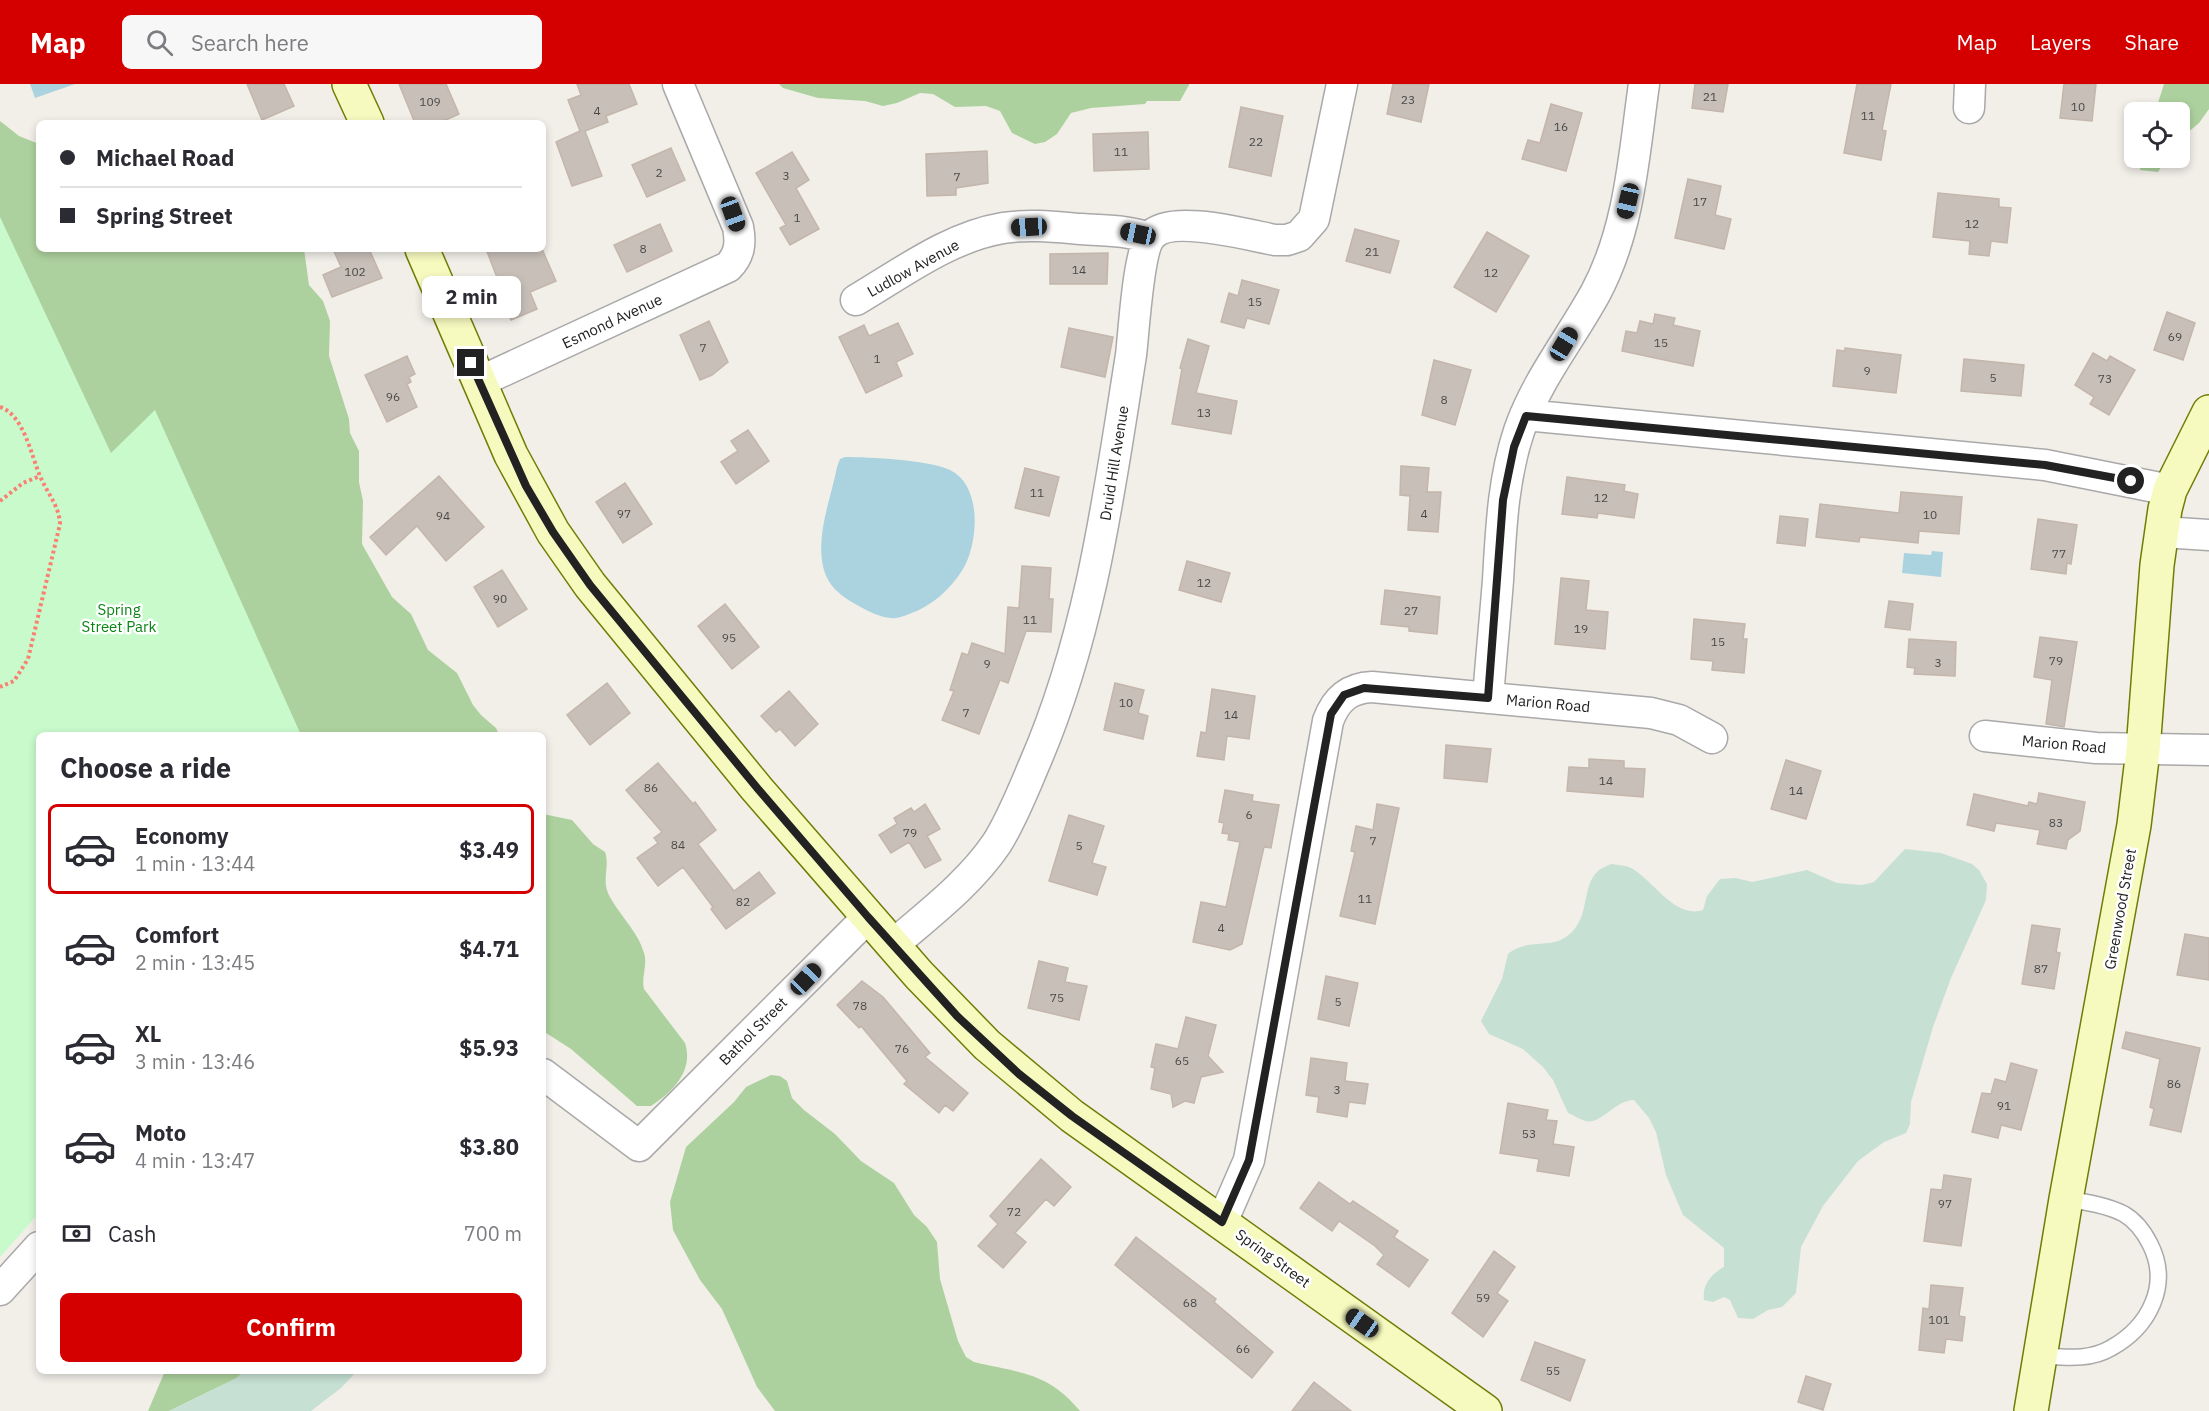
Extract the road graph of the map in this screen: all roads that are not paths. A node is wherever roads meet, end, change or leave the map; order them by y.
1 (349, 84) edge
2 (678, 84) edge
3 (1342, 84) edge
4 (1644, 84) edge
5 (366, 120) edge
6 (1149, 238) junction
7 (423, 252) edge
8 (856, 300) dead end
9 (479, 382) junction
10 (2209, 412) edge
11 (1526, 416) junction
12 (2170, 490) junction
13 (2162, 532) junction
14 (2209, 535) edge
15 (1488, 698) junction
16 (1985, 736) dead end
17 (1712, 738) dead end
18 (2143, 750) junction
19 (2209, 750) edge
20 (868, 917) junction
21 (893, 945) junction
22 (546, 1076) edge
23 (2066, 1199) junction
24 (1222, 1222) junction
25 (36, 1250) edge
26 (0, 1290) edge
27 (2039, 1356) junction
28 (1485, 1411) edge
29 (2031, 1411) edge

1 - 5 street
2 - 9 street, Esmond Avenue
3 - 6 street
4 - 11 street
6 - 8 street, Ludlow Avenue
6 - 21 street, Druid Hill Avenue
7 - 9 street, Spring Street
9 - 20 street, Spring Street
10 - 12 street, Greenwood Street
11 - 12 street
11 - 15 street
12 - 13 street, Greenwood Street
13 - 14 street
13 - 18 street, Greenwood Street
15 - 17 street, Marion Road
15 - 24 street, Marion Road
16 - 18 street, Marion Road
18 - 19 street, Marion Road
18 - 23 street, Greenwood Street
20 - 21 street, Spring Street
20 - 22 street, Bathol Street
21 - 24 street, Spring Street
23 - 27 street, Greenwood Street
23 - 27 lane
24 - 28 street, Spring Street
25 - 26 street
27 - 29 street, Greenwood Street

